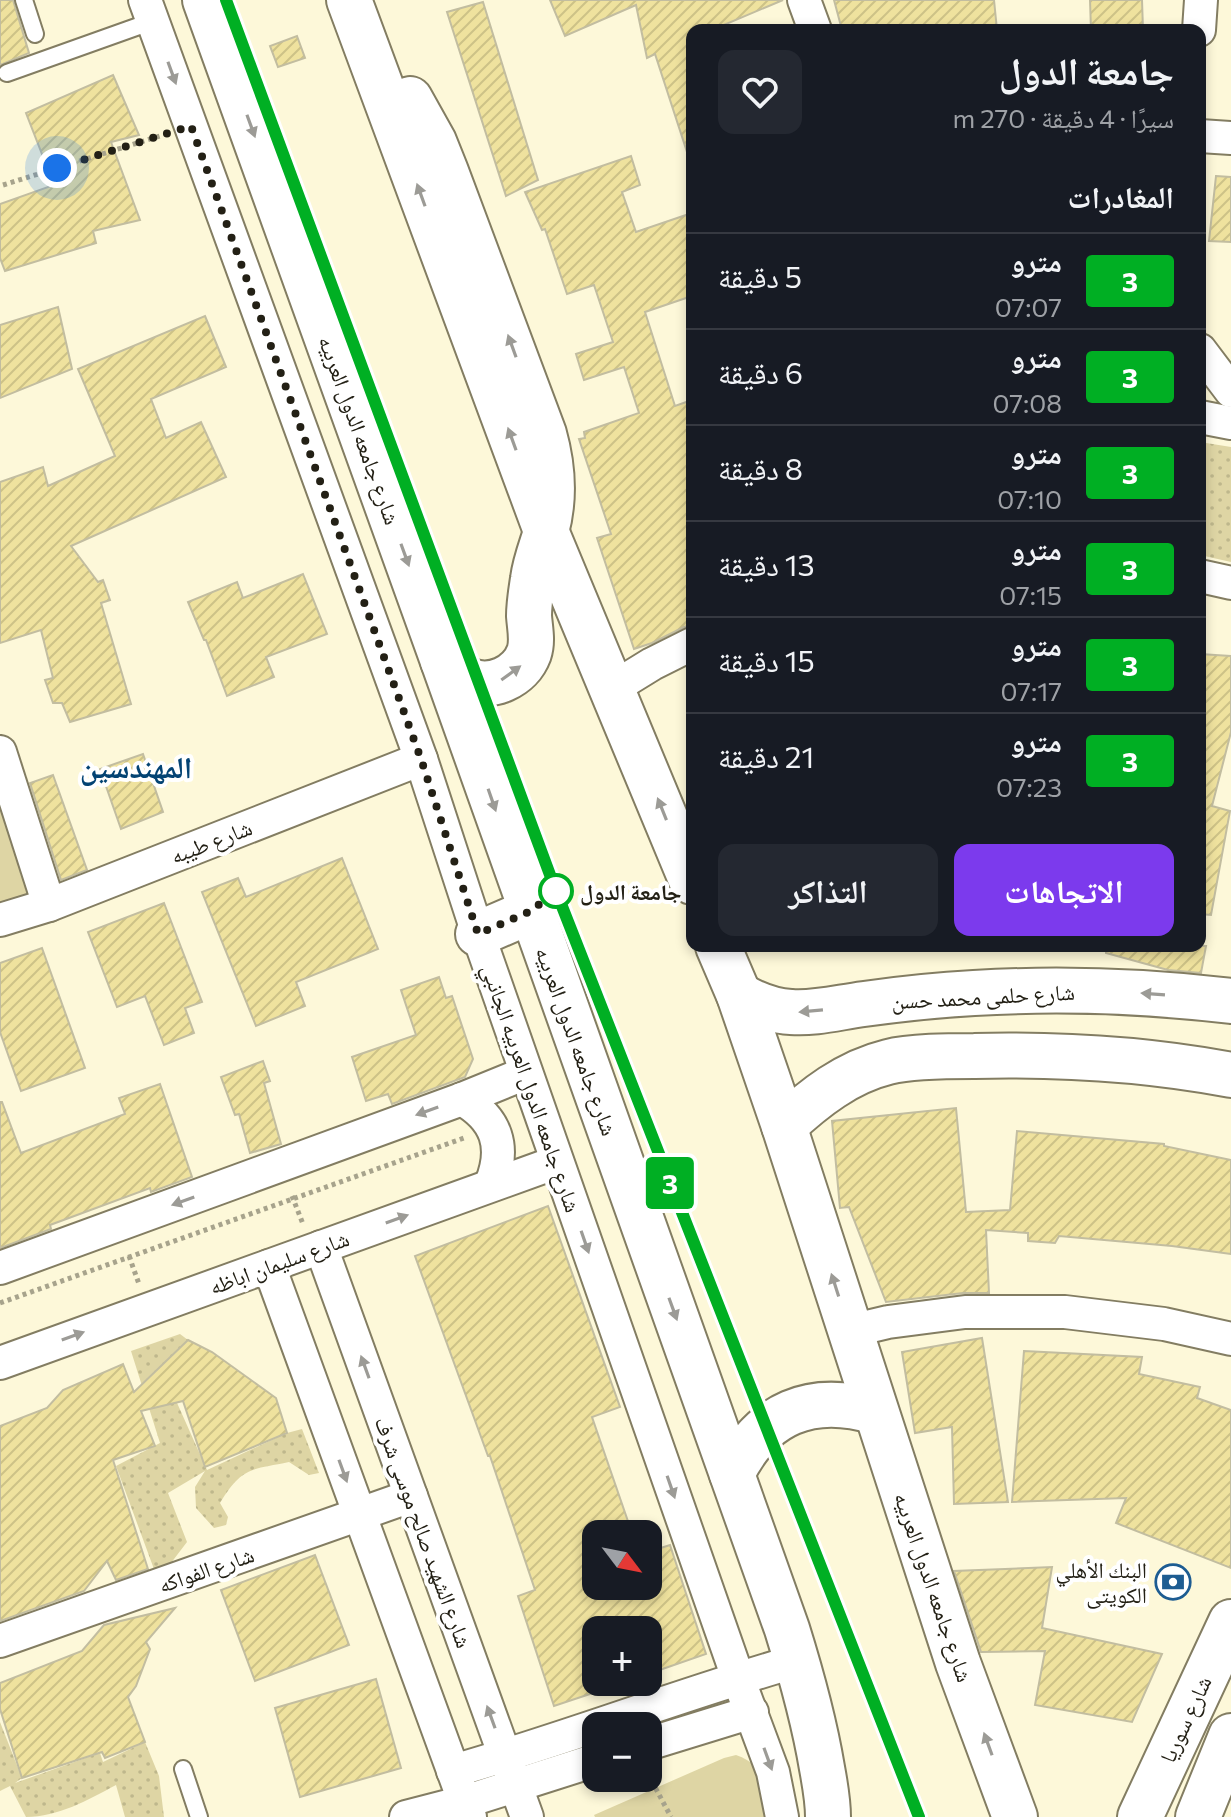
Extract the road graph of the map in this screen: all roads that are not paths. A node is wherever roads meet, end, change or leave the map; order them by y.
1 (24, 0) edge
2 (205, 0) edge
3 (349, 0) edge
4 (804, 0) edge
5 (1201, 0) edge
6 (149, 10) edge
7 (813, 24) edge
8 (1199, 24) edge
9 (35, 34) dead end
10 (7, 73) dead end
11 (1206, 136) edge
12 (1231, 138) edge
13 (1206, 358) edge
14 (1231, 391) edge
15 (1206, 418) edge
16 (1231, 423) edge
17 (546, 531) junction
18 (1206, 577) edge
19 (1231, 583) edge
20 (686, 647) edge
21 (443, 661) junction
22 (613, 688) junction
23 (0, 752) edge
24 (421, 759) junction
25 (686, 867) edge
26 (49, 905) junction
27 (531, 911) junction
28 (0, 920) edge
29 (478, 934) junction
30 (721, 952) edge
31 (739, 995) junction
32 (1231, 1001) edge
33 (873, 1003) junction
34 (889, 1061) junction
35 (526, 1073) junction
36 (1231, 1075) edge
37 (462, 1099) junction
38 (784, 1126) junction
39 (557, 1162) junction
40 (491, 1184) junction
41 (317, 1248) junction
42 (269, 1266) junction
43 (0, 1268) edge
44 (850, 1331) junction
45 (1231, 1339) edge
46 (0, 1363) edge
47 (876, 1412) junction
48 (732, 1474) junction
49 (411, 1496) junction
50 (360, 1515) junction
51 (1231, 1622) edge
52 (0, 1641) edge
53 (797, 1661) junction
54 (738, 1678) junction
55 (752, 1712) junction
56 (1231, 1736) edge
57 (662, 1740) edge
58 (582, 1762) edge
59 (183, 1769) dead end
60 (510, 1770) junction
61 (453, 1771) junction
62 (467, 1809) edge
63 (199, 1817) edge
64 (406, 1817) edge
65 (527, 1817) edge
66 (782, 1817) edge
67 (828, 1817) edge
68 (1015, 1817) edge
69 (1140, 1817) edge
70 (1198, 1817) edge

1 - 9 lane
2 -> 21 main road, شارع جامعه الدول العربيه
17 -> 3 main road
4 - 7 street
5 - 8 street
6 - 10 lane
6 -> 24 street, شارع جامعه الدول العربيه الجانبي
11 - 12 street
13 - 14 street
15 - 16 street
21 -> 17 main road
17 - 22 main road
18 - 19 street
20 - 22 street
21 -> 27 main road, شارع جامعه الدول العربيه
25 -> 22 main road
23 - 26 street
24 - 26 street, شارع طيبه
24 - 29 street, شارع جامعه الدول العربيه الجانبي
26 - 28 street, شارع طيبه
27 - 29 main road
27 -> 48 main road, شارع جامعه الدول العربيه
29 - 35 street, شارع جامعه الدول العربيه الجانبي
30 - 31 main road, شارع جامعه الدول العربيه
33 -> 31 main road, شارع حلمى محمد حسن
31 - 38 main road, شارع جامعه الدول العربيه
32 -> 33 main road, شارع حلمى محمد حسن
33 - 34 main road
34 - 36 main road
34 - 38 main road
35 - 37 street
35 - 39 street, شارع جامعه الدول العربيه الجانبي
37 - 40 street
37 -> 43 street
44 -> 38 main road, شارع جامعه الدول العربيه
39 - 40 street, شارع سليمان اباظه
39 -> 54 street, شارع جامعه الدول العربيه الجانبي
41 -> 40 street, شارع سليمان اباظه
41 - 42 street, شارع سليمان اباظه
49 -> 41 street, شارع الشهيد صالح موسى شرف
46 -> 42 street, شارع سليمان اباظه
42 -> 50 street
44 - 45 street
44 - 47 main road, شارع جامعه الدول العربيه
47 - 48 main road
68 -> 47 main road, شارع جامعه الدول العربيه
48 - 53 main road, شارع جامعه الدول العربيه
49 - 50 street, شارع الفواكه
60 -> 49 street, شارع الشهيد صالح موسى شرف
50 - 52 street, شارع الفواكه
50 - 61 street
51 - 69 main road, شارع سوريا
53 - 54 street
53 - 67 main road, شارع جامعه الدول العربيه
54 - 55 street, شارع جامعه الدول العربيه الجانبي
54 - 60 street
55 - 57 street
55 -> 66 street, شارع جامعه الدول العربيه الجانبي
56 - 70 main road
58 - 60 street
59 - 63 lane
60 - 61 street
60 - 62 street
60 - 65 street, شارع الشهيد صالح موسى شرف
61 - 62 street
62 - 64 street

